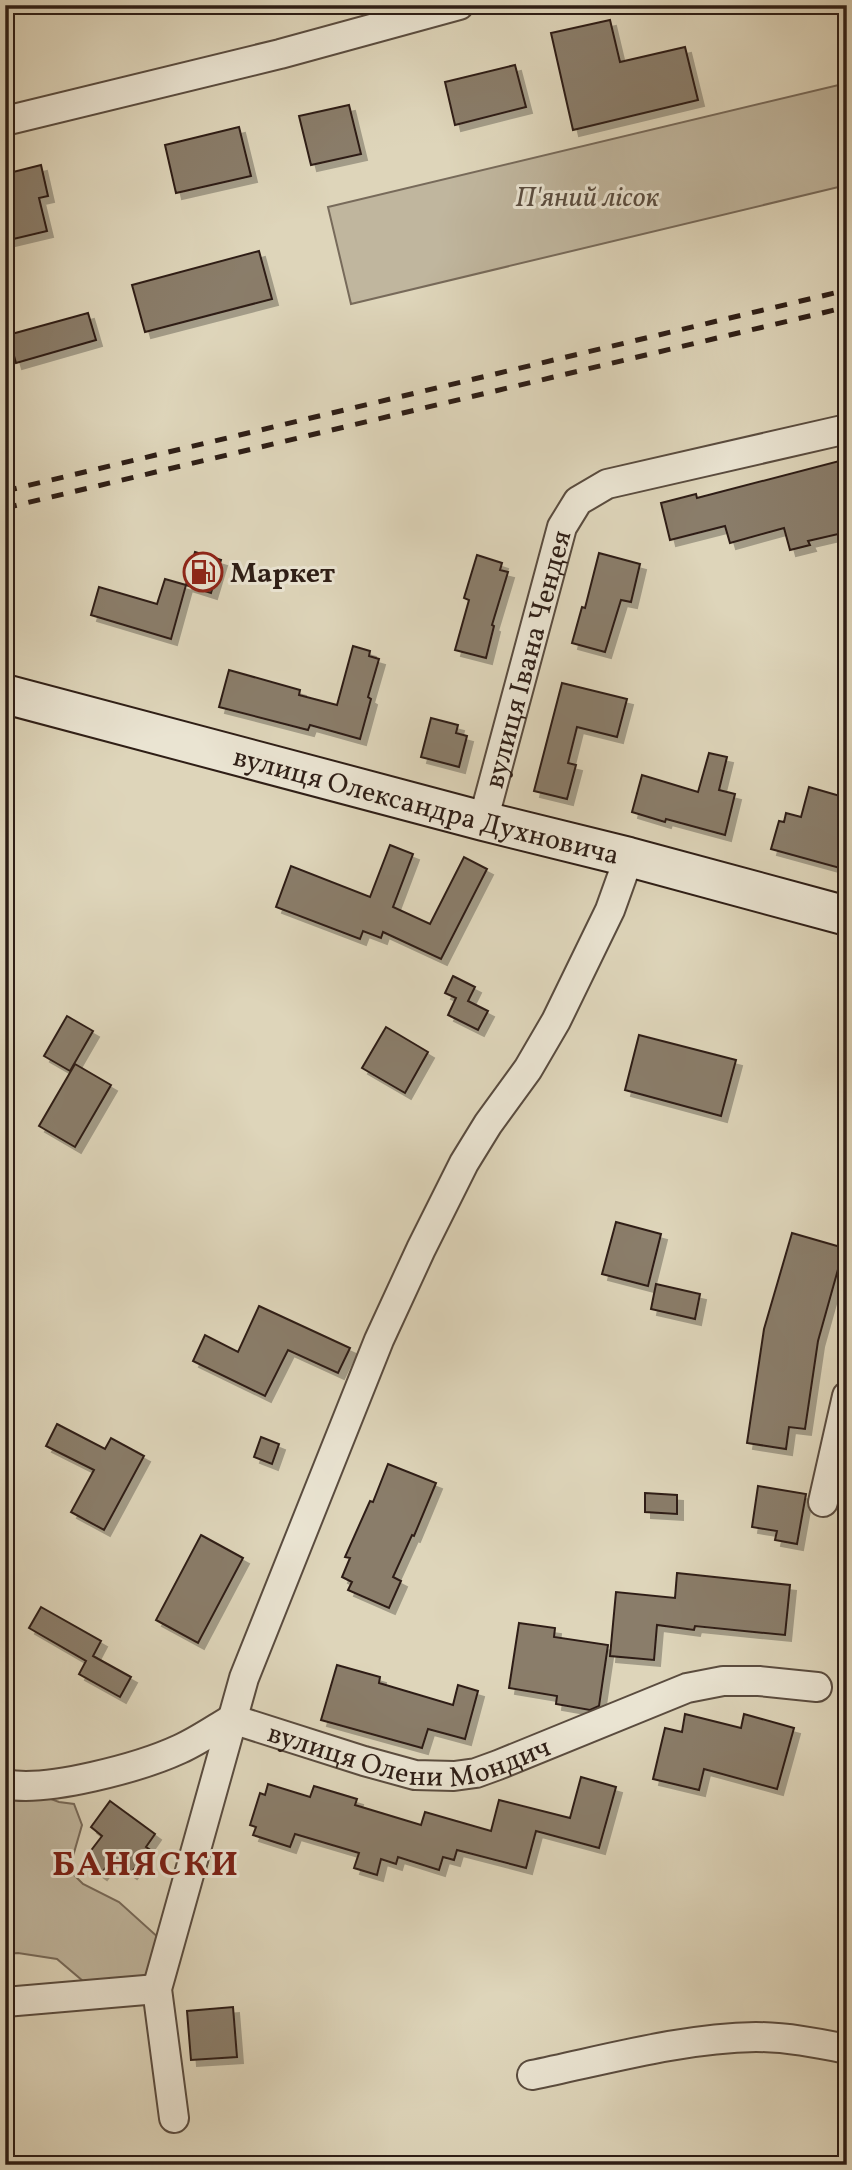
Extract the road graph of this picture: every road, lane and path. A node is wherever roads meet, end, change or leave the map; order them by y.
1 (459, 5) edge
2 (5, 121) edge
3 (847, 429) edge
4 (5, 694) edge
5 (483, 821) junction
6 (629, 857) junction
7 (847, 916) edge
8 (847, 1396) edge
9 (823, 1503) dead end
10 (817, 1687) dead end
11 (232, 1719) junction
12 (5, 1784) edge
13 (158, 1989) junction
14 (5, 2002) edge
15 (847, 2049) edge
16 (532, 2075) dead end
17 (174, 2118) dead end

1 - 2 street
3 - 5 street, вулиця Івана Чендея
4 - 5 main road, вулиця Олександра Духновича
5 - 6 main road, вулиця Олександра Духновича
6 - 7 main road, вулиця Олександра Духновича
6 - 11 street
8 - 9 street
10 - 11 street, вулиця Олени Мондич
11 - 12 street, вулиця Олени Мондич
11 - 13 street
13 - 14 street
13 - 17 street
15 - 16 street

